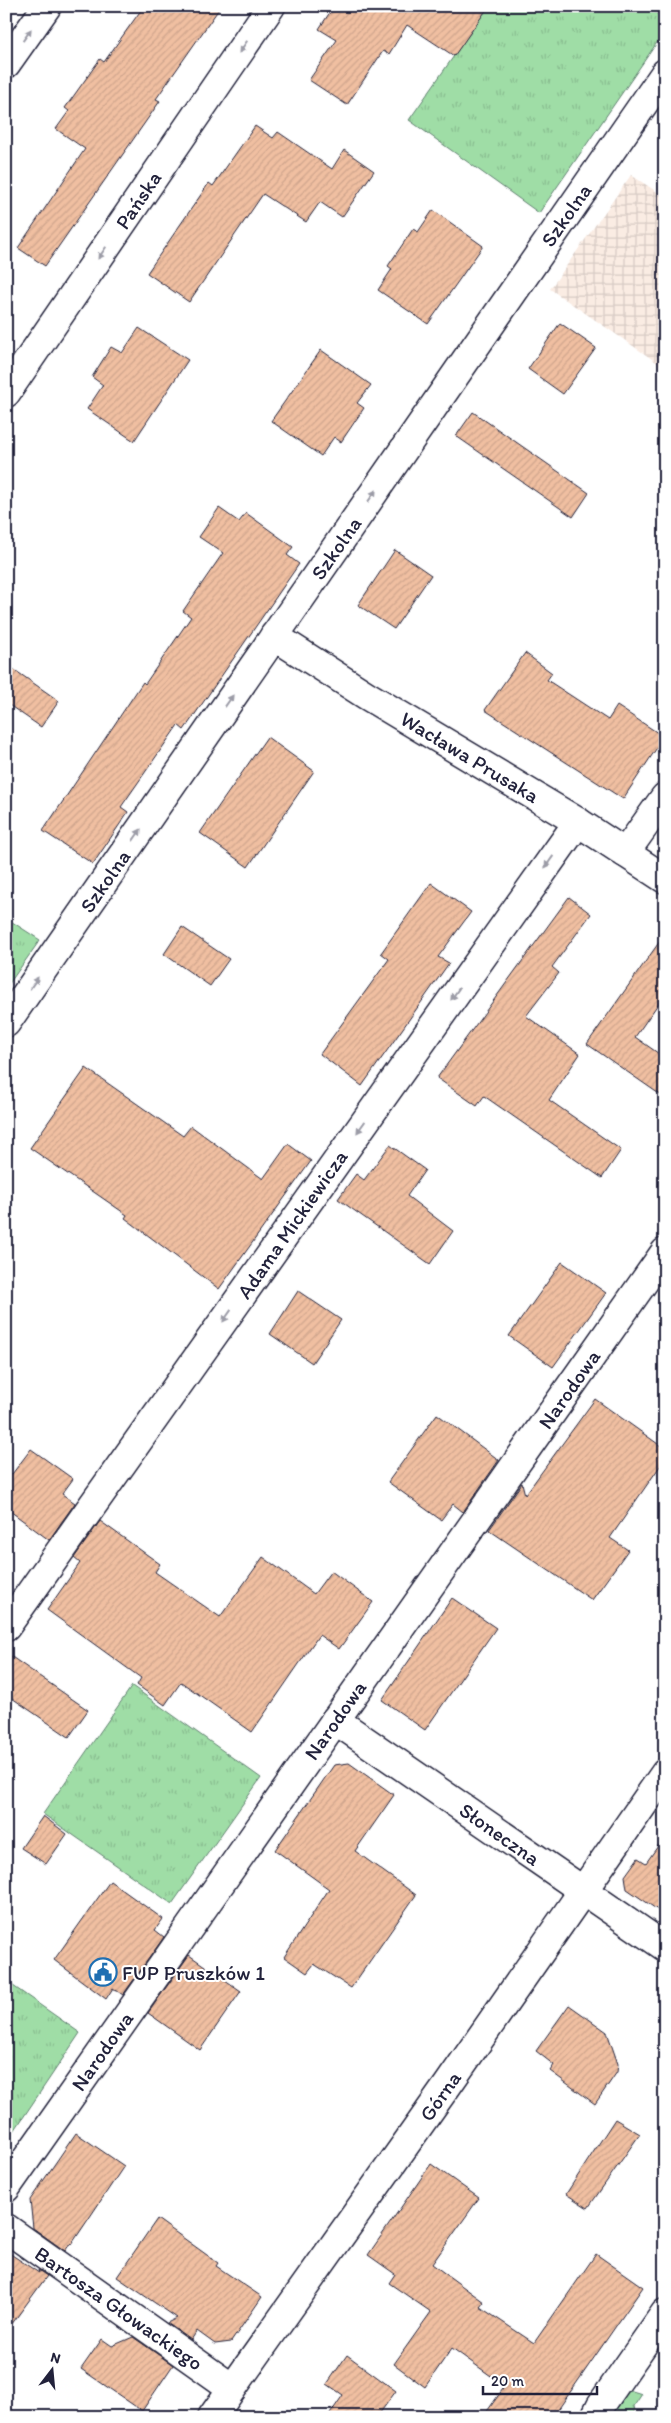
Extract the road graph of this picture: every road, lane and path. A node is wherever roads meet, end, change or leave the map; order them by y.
1 (47, 6) edge
2 (270, 6) edge
3 (6, 64) edge
4 (665, 73) edge
5 (6, 393) edge
6 (274, 636) junction
7 (665, 797) edge
8 (578, 822) junction
9 (625, 853) junction
10 (665, 879) edge
11 (6, 1023) edge
12 (665, 1252) edge
13 (6, 1627) edge
14 (335, 1720) junction
15 (665, 1773) edge
16 (583, 1891) junction
17 (665, 1948) edge
18 (6, 2188) edge
19 (6, 2228) edge
20 (665, 2313) edge
21 (232, 2388) junction
22 (212, 2417) edge
23 (595, 2417) edge

3 -> 1 street
2 -> 5 street, Pańska
6 -> 4 street, Szkolna
6 - 8 street, Wacława Prusaka
11 -> 6 street, Szkolna
7 - 9 street
8 - 9 street, Wacława Prusaka
8 -> 13 street, Adama Mickiewicza
9 - 10 street, Wacława Prusaka
12 - 14 street, Narodowa
14 - 16 street, Słoneczna
14 - 18 street, Narodowa
15 - 16 street, Górna
16 - 17 street, Słoneczna
16 - 21 street, Górna
19 - 21 street, Bartosza Głowackiego
20 - 23 street
21 - 22 street, Górna

